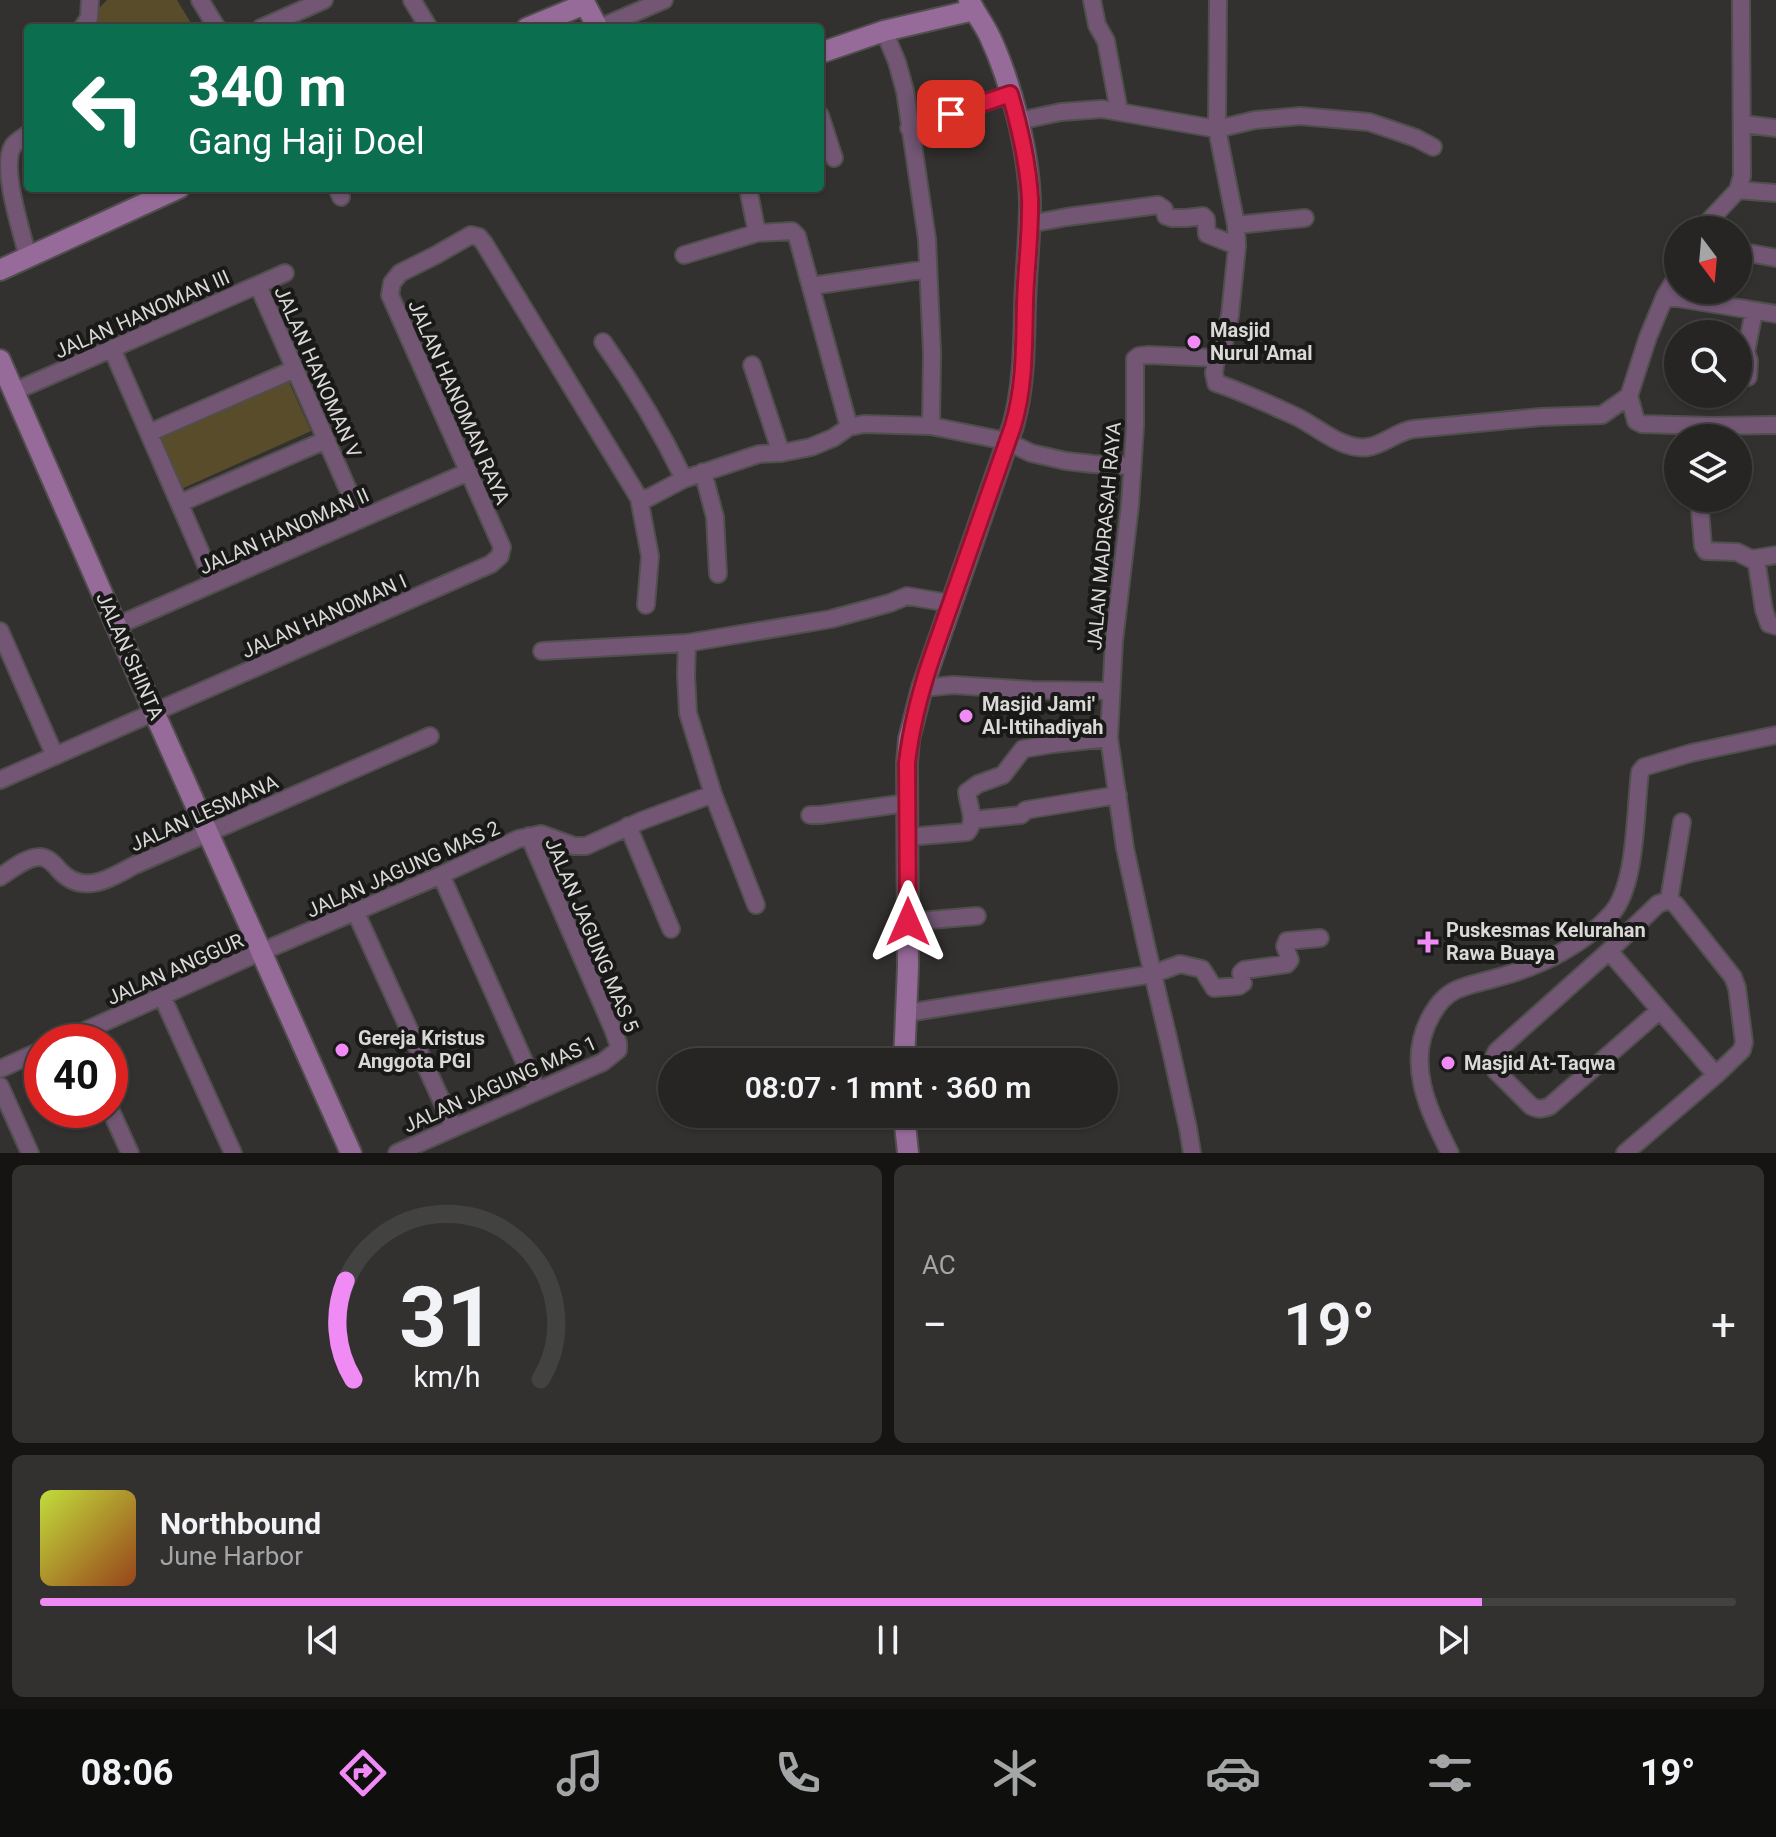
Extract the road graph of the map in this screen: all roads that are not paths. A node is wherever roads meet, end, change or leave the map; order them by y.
1 (90, 0) edge
2 (200, 0) edge
3 (412, 0) edge
4 (664, 0) edge
5 (1092, 0) edge
6 (1218, 0) edge
7 (1741, 0) edge
8 (316, 1) edge
9 (584, 2) edge
10 (971, 5) edge
11 (85, 24) edge
12 (215, 24) edge
13 (269, 24) edge
14 (427, 24) edge
15 (536, 24) edge
16 (597, 24) edge
17 (608, 24) edge
18 (884, 31) junction
19 (824, 52) edge
20 (1010, 94) junction
21 (1119, 111) junction
22 (1018, 121) junction
23 (1743, 124) junction
24 (824, 127) edge
25 (909, 128) junction
26 (1776, 128) edge
27 (1217, 129) junction
28 (24, 137) edge
29 (1433, 147) dead end
30 (834, 158) dead end
31 (1738, 190) junction
32 (170, 192) edge
33 (749, 192) edge
34 (1776, 193) edge
35 (1714, 216) edge
36 (1305, 218) dead end
37 (1029, 224) junction
38 (1236, 225) junction
39 (757, 233) junction
40 (1237, 246) junction
41 (1752, 254) edge
42 (684, 255) dead end
43 (28, 257) junction
44 (1776, 258) edge
45 (928, 269) junction
46 (0, 270) edge
47 (285, 273) dead end
48 (258, 285) junction
49 (811, 286) junction
50 (1664, 298) edge
51 (1712, 304) edge
52 (1754, 311) junction
53 (1776, 314) edge
54 (1752, 321) edge
55 (603, 342) dead end
56 (112, 349) junction
57 (1216, 358) junction
58 (0, 360) edge
59 (752, 365) dead end
60 (295, 369) junction
61 (15, 391) junction
62 (1629, 396) junction
63 (1776, 425) edge
64 (931, 426) junction
65 (849, 427) junction
66 (1664, 427) edge
67 (1752, 427) edge
68 (149, 433) junction
69 (326, 440) junction
70 (1006, 441) junction
71 (781, 453) junction
72 (1132, 466) junction
73 (468, 472) junction
74 (703, 472) junction
75 (684, 479) junction
76 (639, 498) junction
77 (180, 503) junction
78 (1700, 512) edge
79 (361, 519) junction
80 (502, 547) joint
81 (1776, 555) edge
82 (1756, 559) junction
83 (718, 574) dead end
84 (214, 583) junction
85 (949, 603) junction
86 (646, 605) dead end
87 (1770, 609) edge
88 (116, 626) junction
89 (1776, 626) edge
90 (0, 631) edge
91 (687, 643) junction
92 (4, 650) edge
93 (542, 651) dead end
94 (922, 688) junction
95 (1110, 691) junction
96 (154, 712) junction
97 (1776, 735) edge
98 (430, 736) dead end
99 (1109, 738) junction
100 (55, 756) junction
101 (0, 780) edge
102 (713, 794) junction
103 (1118, 795) junction
104 (907, 803) junction
105 (810, 815) dead end
106 (972, 820) junction
107 (1682, 822) dead end
108 (628, 826) junction
109 (209, 832) junction
110 (529, 836) junction
111 (908, 837) junction
112 (441, 875) junction
113 (0, 877) edge
114 (1669, 900) junction
115 (756, 905) dead end
116 (356, 913) junction
117 (977, 916) dead end
118 (908, 922) junction
119 (671, 929) dead end
120 (1320, 938) dead end
121 (1609, 951) junction
122 (261, 952) junction
123 (1153, 974) junction
124 (162, 996) junction
125 (1660, 1010) junction
126 (907, 1013) junction
127 (106, 1024) edge
128 (905, 1048) edge
129 (618, 1050) joint
130 (24, 1058) edge
131 (0, 1069) edge
132 (1716, 1075) junction
133 (0, 1086) edge
134 (537, 1090) junction
135 (119, 1128) edge
136 (454, 1128) junction
137 (905, 1128) edge
138 (30, 1153) edge
139 (130, 1153) edge
140 (233, 1153) edge
141 (351, 1153) edge
142 (397, 1153) edge
143 (908, 1153) edge
144 (1192, 1153) edge
145 (1450, 1153) edge
146 (1625, 1153) edge

1 - 11 street
2 - 12 street
3 - 14 street
4 - 17 street
5 - 21 street
6 - 27 street
7 - 23 street
8 - 13 street
9 - 15 street
9 - 16 street
10 - 18 street
10 - 20 street
18 - 19 street
18 - 25 street
20 - 22 street
20 - 25 street
21 - 22 street
21 - 27 street
22 - 37 street
23 - 26 street
23 - 31 street
24 - 30 street
25 - 45 street
27 - 29 street
27 - 38 street
28 - 43 street
31 - 34 street
31 - 35 street
32 - 43 street
33 - 39 street
36 - 38 street
37 - 40 street
37 - 70 street
38 - 40 street
39 - 42 street
39 - 49 street
40 - 57 street
41 - 44 street
43 - 46 street
45 - 49 street
45 - 64 street
47 - 48 street, JALAN HANOMAN III
48 - 56 street, JALAN HANOMAN III
48 - 60 street, JALAN HANOMAN V
49 - 65 street
50 - 62 street
51 - 52 street
52 - 53 street
52 - 54 street
55 - 75 street
56 - 61 street, JALAN HANOMAN III
56 - 68 street
57 - 62 street
57 - 72 street, JALAN MADRASAH RAYA
58 - 61 street, JALAN SHINTA
59 - 71 street
60 - 68 street
60 - 69 street, JALAN HANOMAN V
61 - 88 street, JALAN SHINTA
62 - 66 street
63 - 67 street
64 - 65 street
64 - 70 street
65 - 71 street
68 - 77 street
69 - 77 street
69 - 79 street, JALAN HANOMAN V
70 - 72 street
70 - 85 street
71 - 74 street
72 - 95 street, JALAN MADRASAH RAYA
73 - 76 street, JALAN HANOMAN RAYA
73 - 79 street, JALAN HANOMAN II
73 - 80 street, JALAN HANOMAN RAYA
74 - 75 street
74 - 83 street
75 - 76 street
76 - 86 street
77 - 84 street
78 - 82 street
79 - 84 street, JALAN HANOMAN II
80 - 96 street, JALAN HANOMAN I
81 - 82 street
82 - 87 street
84 - 88 street, JALAN HANOMAN II
85 - 91 street
85 - 94 street
87 - 89 street
88 - 96 street, JALAN SHINTA
90 - 92 street
91 - 93 street
91 - 102 street
92 - 100 street
94 - 95 street
94 - 104 street
95 - 99 street, JALAN MADRASAH RAYA
96 - 100 street, JALAN HANOMAN I
96 - 109 street, JALAN SHINTA
97 - 145 street
98 - 109 street, JALAN LESMANA
99 - 103 street, JALAN MADRASAH RAYA
99 - 106 street
100 - 101 street, JALAN HANOMAN I
102 - 108 street, JALAN JAGUNG MAS 2
102 - 115 street
103 - 106 street
103 - 123 street, JALAN MADRASAH RAYA
104 - 105 street
104 - 111 street
106 - 111 street
107 - 114 street
108 - 110 street, JALAN JAGUNG MAS 2
108 - 119 street
109 - 113 street, JALAN LESMANA
109 - 122 street, JALAN SHINTA
110 - 112 street, JALAN JAGUNG MAS 2
110 - 129 street, JALAN JAGUNG MAS 5
111 - 118 street
112 - 116 street, JALAN JAGUNG MAS 2
112 - 134 street
114 - 121 street
114 - 132 street
116 - 122 street, JALAN JAGUNG MAS 2
116 - 136 street
117 - 118 street
118 - 126 street
120 - 123 street
121 - 125 street
121 - 125 street
122 - 124 street, JALAN ANGGUR
122 - 141 street, JALAN SHINTA
123 - 126 street
123 - 144 street, JALAN MADRASAH RAYA
124 - 127 street, JALAN ANGGUR
124 - 140 street
125 - 132 street
126 - 128 street
129 - 134 street, JALAN JAGUNG MAS 1
130 - 131 street
132 - 146 street
133 - 138 street
134 - 136 street, JALAN JAGUNG MAS 1
135 - 139 street
136 - 142 street, JALAN JAGUNG MAS 1
137 - 143 street

